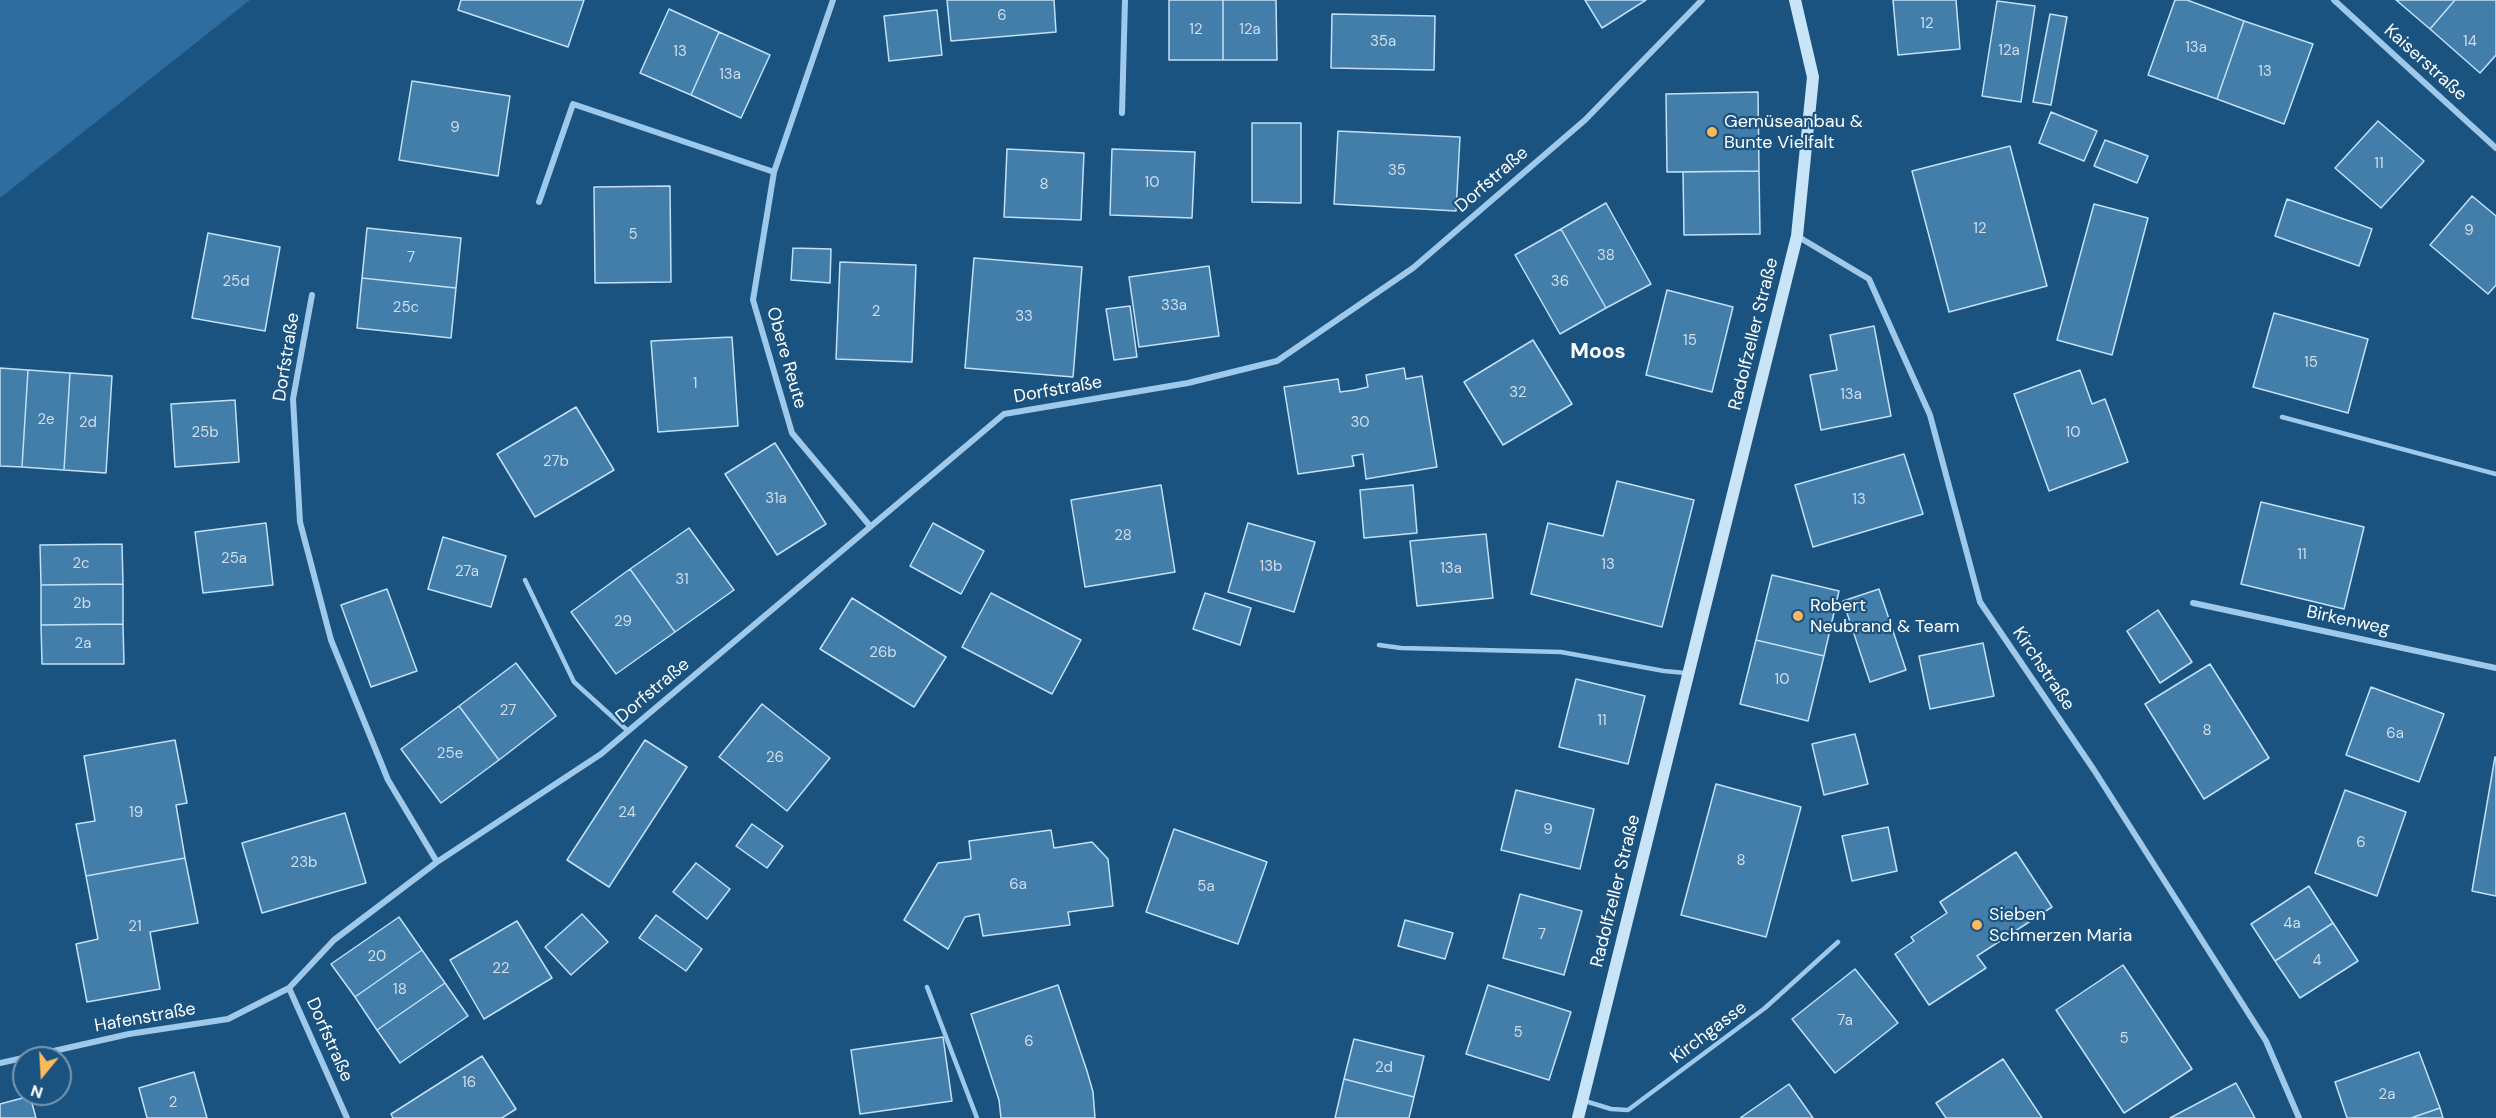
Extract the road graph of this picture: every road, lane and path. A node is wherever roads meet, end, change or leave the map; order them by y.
1 (833, 0) edge
2 (1125, 0) edge
3 (1702, 0) edge
4 (1795, 0) edge
5 (2334, 0) edge
6 (1122, 113) dead end
7 (2496, 148) edge
8 (774, 172) junction
9 (539, 202) dead end
10 (1797, 236) junction
11 (312, 295) dead end
12 (2282, 417) dead end
13 (2496, 474) edge
14 (870, 526) junction
15 (525, 580) dead end
16 (2193, 603) dead end
17 (1379, 645) dead end
18 (2496, 668) edge
19 (1689, 673) junction
20 (628, 731) junction
21 (437, 862) junction
22 (1838, 942) dead end
23 (927, 987) dead end
24 (289, 988) junction
25 (0, 1063) edge
26 (1582, 1100) junction
27 (347, 1118) edge
28 (977, 1118) edge
29 (1578, 1118) edge
30 (2299, 1118) edge

1 - 8 street, Obere Reute
2 - 6 street
3 - 14 street, Dorfstraße
4 - 10 main road, Radolfzeller Straße
5 - 7 street, Kaiserstraße
8 - 9 street
8 - 14 street, Obere Reute
10 - 19 main road, Radolfzeller Straße
10 - 30 street, Kirchstraße
11 - 21 street, Dorfstraße
12 - 13 lane
14 - 20 street, Dorfstraße
15 - 20 lane
16 - 18 street, Birkenweg
17 - 19 lane
19 - 26 main road, Radolfzeller Straße
20 - 21 street, Dorfstraße
21 - 24 street, Dorfstraße
22 - 26 lane, Kirchgasse
23 - 28 lane
24 - 25 street, Hafenstraße
24 - 27 street, Dorfstraße
26 - 29 main road, Radolfzeller Straße

